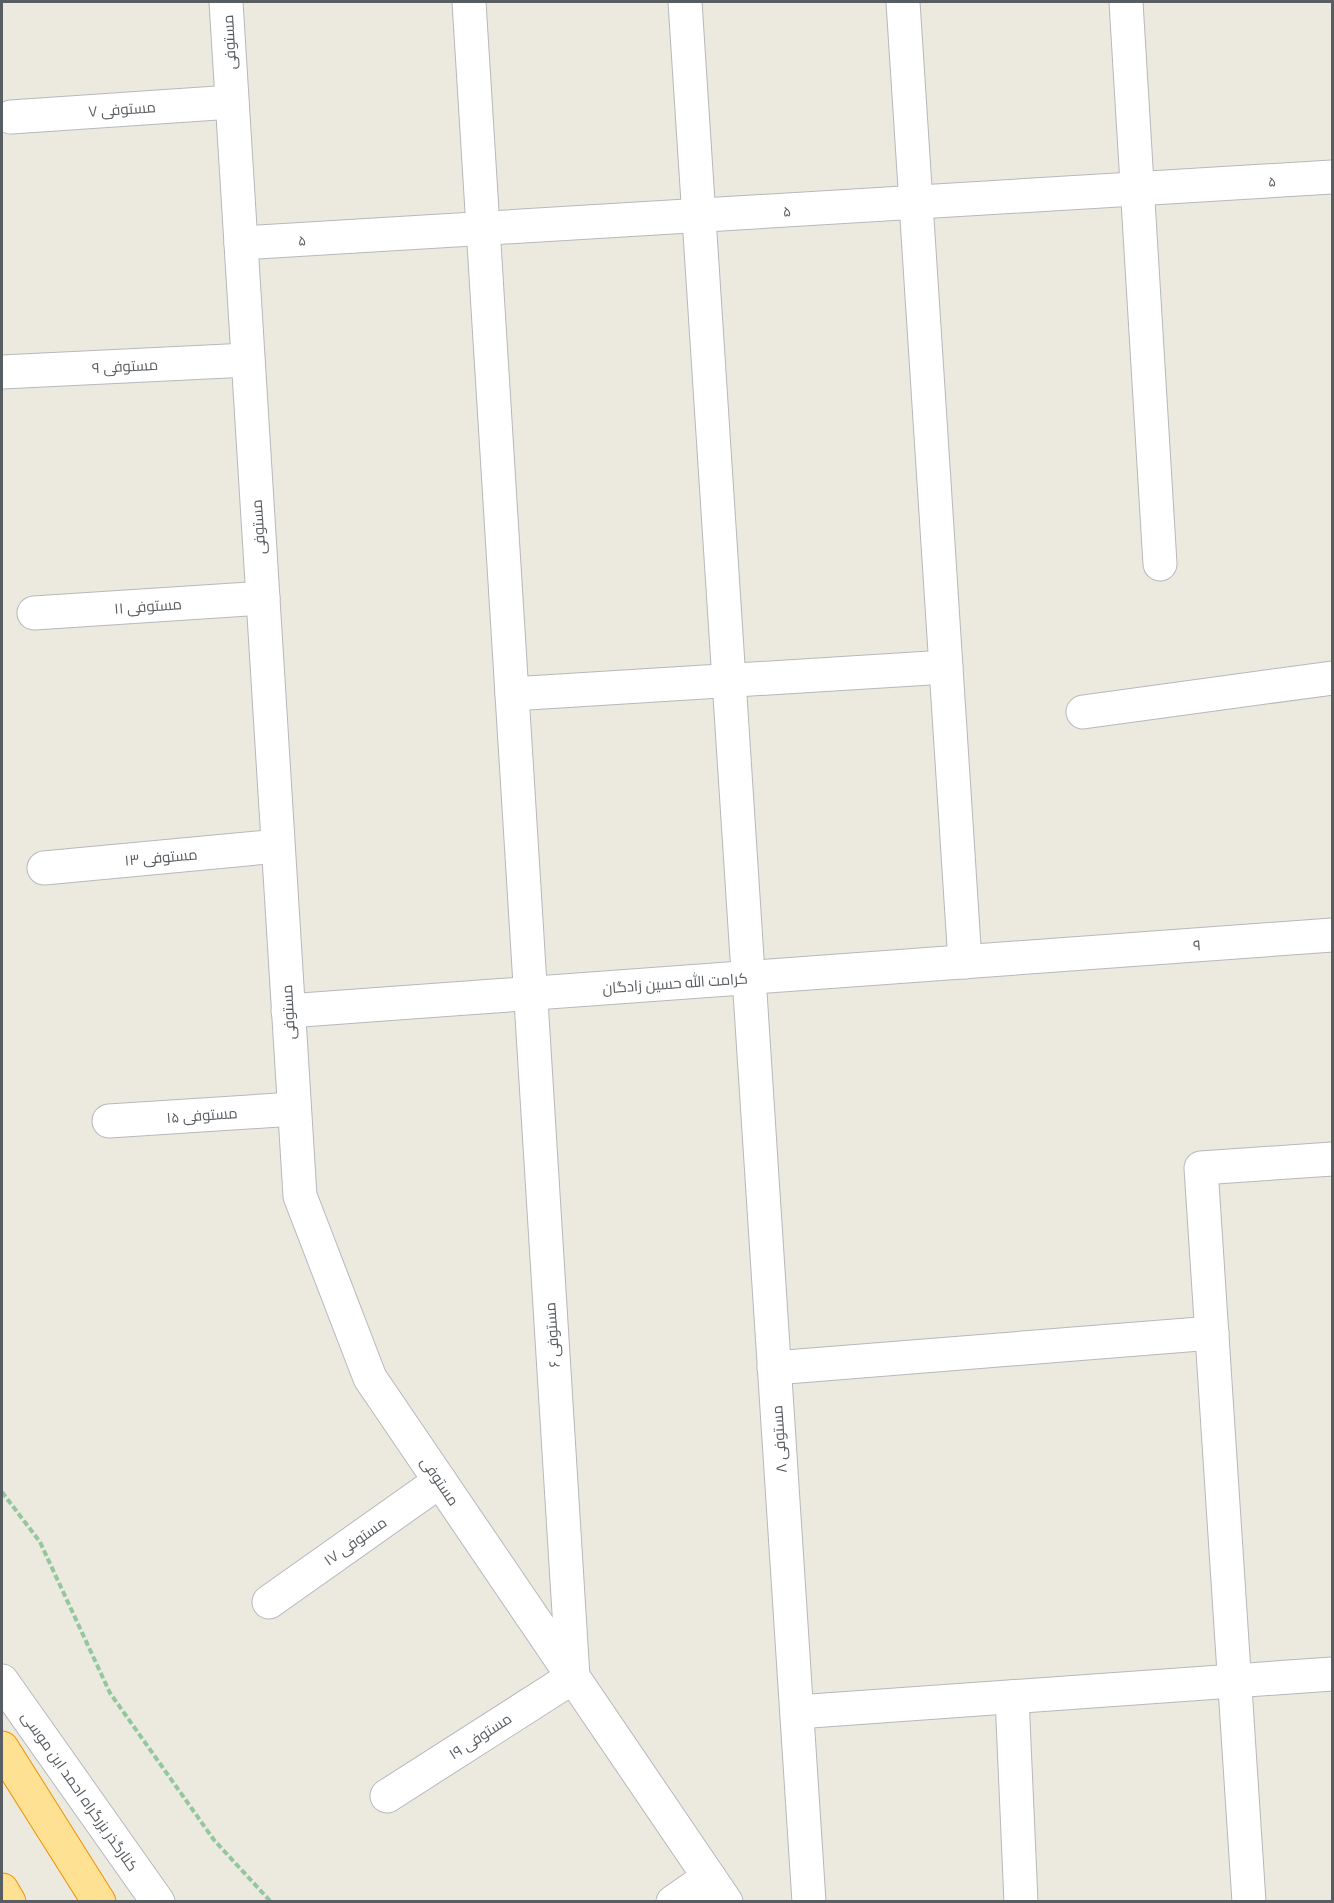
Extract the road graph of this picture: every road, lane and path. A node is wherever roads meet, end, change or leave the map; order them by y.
1 (226, 2) edge
2 (469, 2) edge
3 (685, 2) edge
4 (903, 2) edge
5 (1126, 2) edge
6 (232, 102) junction
7 (11, 117) dead end
8 (1332, 177) edge
9 (1137, 189) junction
10 (916, 203) junction
11 (699, 216) junction
12 (483, 229) junction
13 (241, 243) junction
14 (248, 360) junction
15 (2, 372) edge
16 (1160, 564) dead end
17 (263, 598) junction
18 (34, 614) dead end
19 (946, 667) junction
20 (1332, 678) edge
21 (729, 681) junction
22 (512, 694) junction
23 (1083, 712) dead end
24 (278, 846) junction
25 (44, 868) dead end
26 (1332, 935) edge
27 (1062, 955) joint
28 (964, 962) junction
29 (748, 968) junction
30 (530, 993) junction
31 (288, 1011) junction
32 (294, 1109) junction
33 (110, 1121) dead end
34 (1332, 1159) edge
35 (1212, 1333) junction
36 (774, 1368) junction
37 (440, 1480) junction
38 (2, 1492) edge
39 (269, 1602) dead end
40 (1332, 1674) edge
41 (573, 1677) junction
42 (2, 1681) edge
43 (1234, 1681) junction
44 (1012, 1697) junction
45 (797, 1712) junction
46 (2, 1748) edge
47 (2, 1771) edge
48 (387, 1796) dead end
49 (71, 1859) junction
50 (717, 1889) edge
51 (2, 1890) edge
52 (9, 1902) edge
53 (99, 1902) edge
54 (158, 1902) edge
55 (272, 1902) edge
56 (673, 1902) edge
57 (809, 1902) edge
58 (1021, 1902) edge
59 (1249, 1902) edge

1 - 6 street, مستوفی
2 - 12 street, مستوفی ۶
3 - 11 street, مستوفی ۸
4 - 10 street
5 - 9 street
6 - 7 street, مستوفی ۷
6 - 13 street, مستوفی
8 - 9 street, ۵
9 - 10 street, ۵
9 - 16 street
10 - 11 street, ۵
10 - 19 street
11 - 12 street, ۵
11 - 21 street, مستوفی ۸
12 - 13 street, ۵
12 - 22 street, مستوفی ۶
13 - 14 street, مستوفی
14 - 15 street, مستوفی ۹
14 - 17 street, مستوفی
17 - 18 street, مستوفی ۱۱
17 - 24 street, مستوفی
19 - 21 street
19 - 28 street
20 - 23 street
21 - 22 street
21 - 29 street, مستوفی ۸
22 - 30 street, مستوفی ۶
24 - 25 street, مستوفی ۱۳
24 - 31 street, مستوفی
26 - 27 street, ۹
27 - 28 street, کرامت الله حسین زادگان
28 - 29 street, کرامت الله حسین زادگان
29 - 30 street, کرامت الله حسین زادگان
29 - 36 street, مستوفی ۸
30 - 31 street, کرامت الله حسین زادگان
30 - 41 street, مستوفی ۶
31 - 32 street, مستوفی
32 - 33 street, مستوفی ۱۵
32 - 37 street, مستوفی
34 - 35 street
35 - 36 street
35 - 43 street
36 - 45 street, مستوفی ۸
37 - 39 street, مستوفی ۱۷
37 - 41 street, مستوفی
38 - 55 path
40 - 43 street
41 - 48 street, مستوفی ۱۹
41 - 50 street, مستوفی
42 - 54 street, کنارگذر بزرگراه احمد ابن موسی
43 - 44 street
43 - 59 street
44 - 45 street
44 - 58 street
45 - 57 street, مستوفی ۸
46 - 49 highway
47 - 49 highway
49 - 53 highway
50 - 56 street
51 - 52 highway

